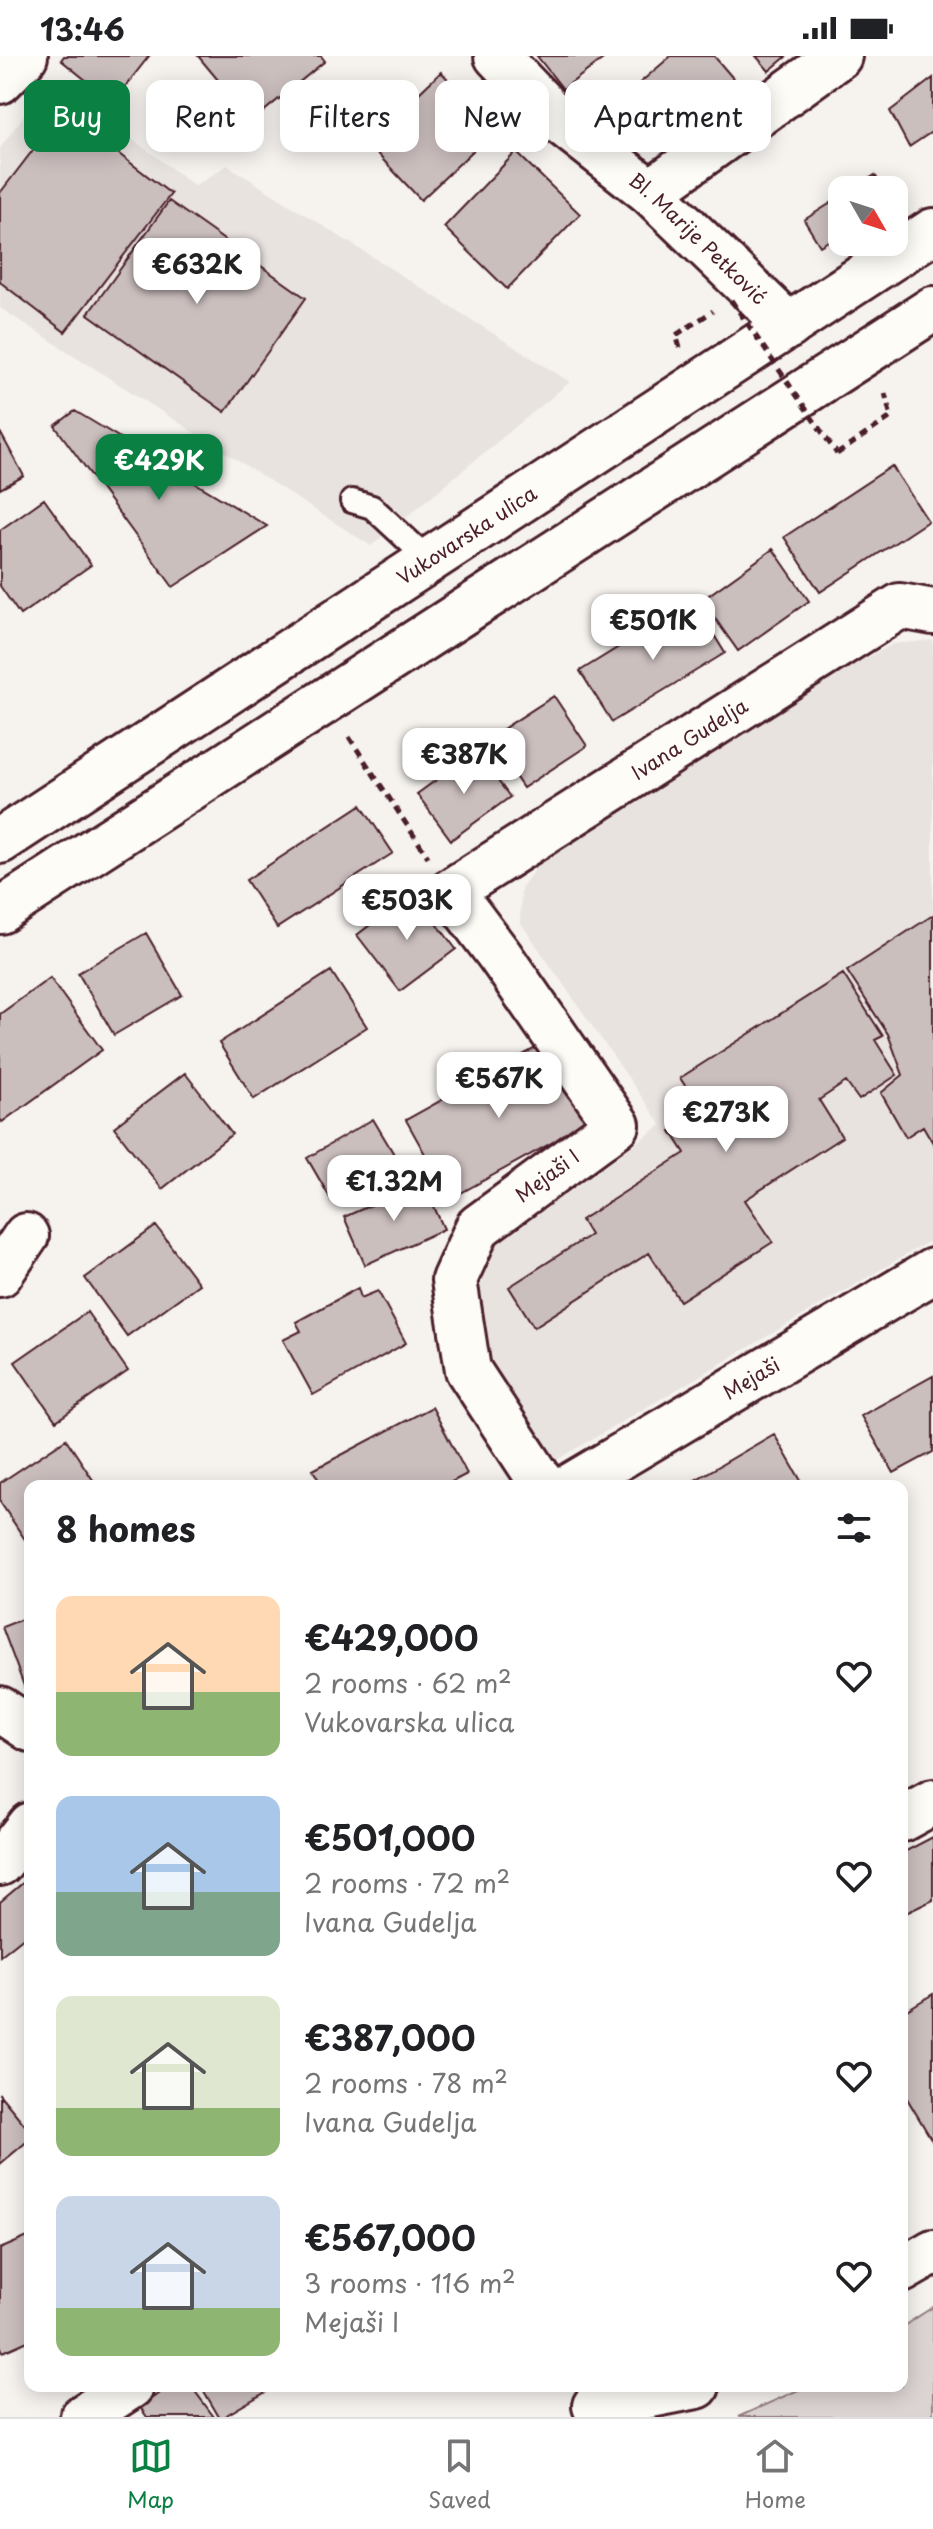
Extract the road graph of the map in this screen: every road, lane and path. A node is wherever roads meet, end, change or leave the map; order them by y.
1 (25, 56) edge
2 (497, 56) edge
3 (839, 56) edge
4 (0, 81) edge
5 (650, 192) junction
6 (933, 231) edge
7 (933, 309) edge
8 (789, 326) junction
9 (676, 335) dead end
10 (885, 393) dead end
11 (352, 501) dead end
12 (429, 560) junction
13 (933, 612) edge
14 (349, 737) dead end
15 (0, 841) edge
16 (451, 891) junction
17 (0, 911) edge
18 (26, 1236) dead end
19 (933, 1271) edge
20 (0, 1274) edge
21 (540, 1480) edge
22 (581, 1480) edge
23 (0, 1709) edge
24 (24, 1725) edge
25 (933, 1802) edge
26 (908, 1816) edge
27 (24, 1833) edge
28 (0, 1863) edge
29 (933, 2252) edge
30 (908, 2267) edge
31 (122, 2392) edge
32 (666, 2392) edge
33 (595, 2406) dead end
34 (83, 2417) edge

1 - 4 street
2 - 5 street, Bl. Marije Petković
3 - 5 street
5 - 8 street, Bl. Marije Petković
6 - 8 street, Vukovarska ulica
7 - 17 street
8 - 12 street, Vukovarska ulica
9 - 10 path, bridge
11 - 12 lane
12 - 15 street, Vukovarska ulica
13 - 16 street, Ivana Gudelja
14 - 16 path
16 - 21 street, Mejaši I
18 - 20 street
19 - 22 street, Mejaši
23 - 24 street
25 - 26 street
27 - 28 street
29 - 30 street
31 - 34 street
32 - 33 street

